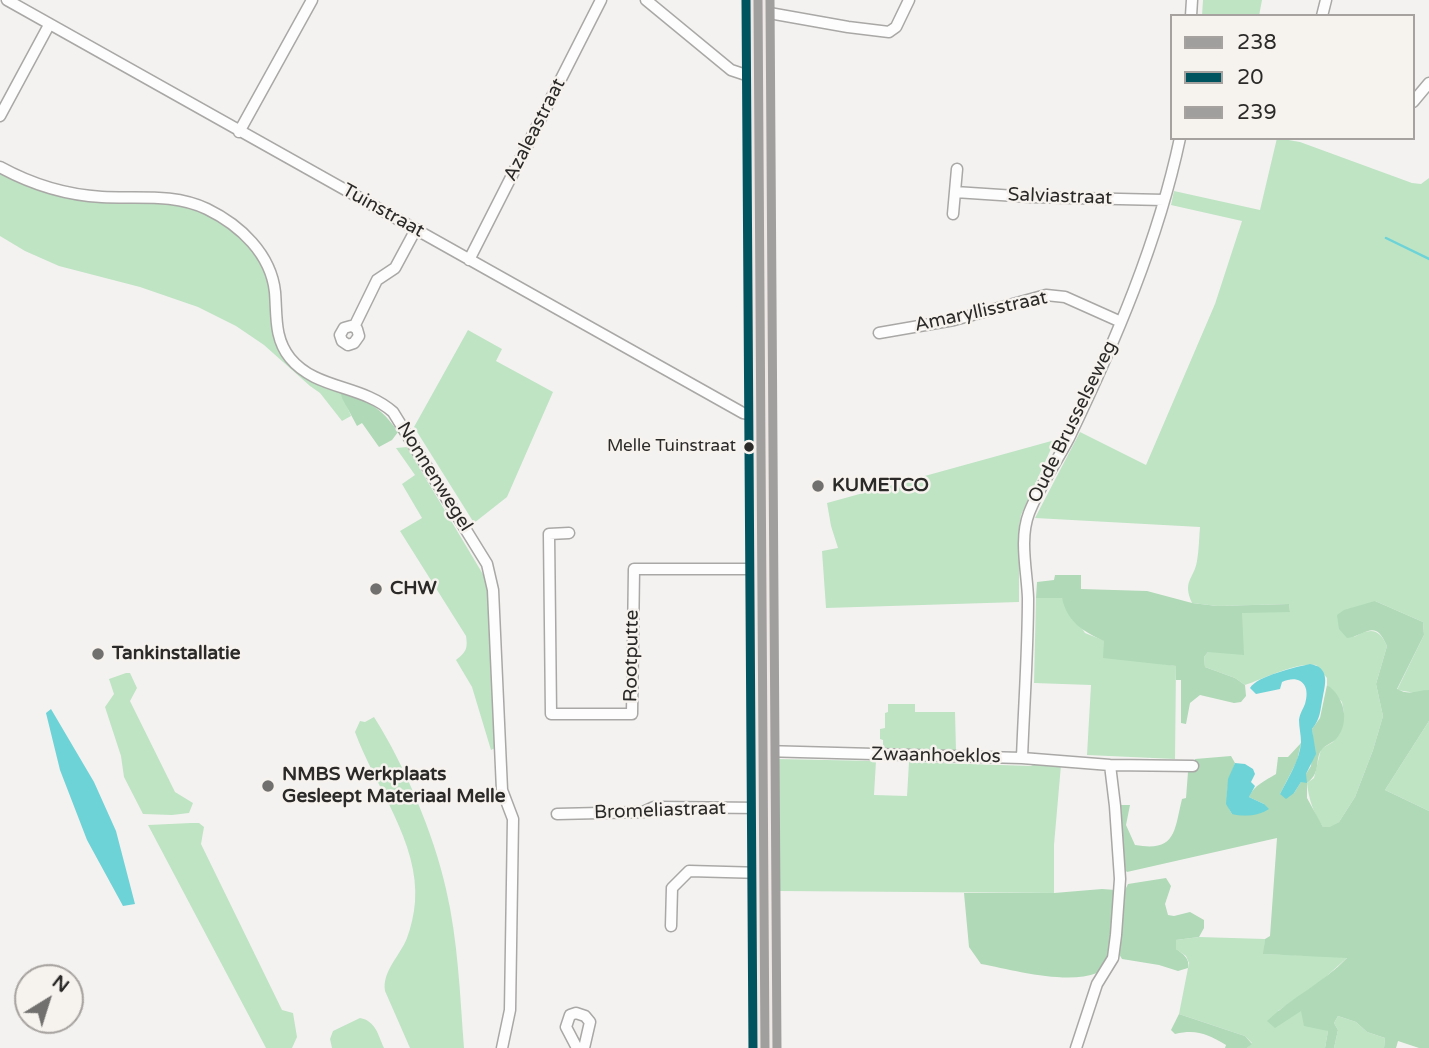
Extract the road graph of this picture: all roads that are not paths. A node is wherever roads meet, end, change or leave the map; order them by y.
1 (7, 0) edge
2 (312, 0) edge
3 (601, 0) edge
4 (646, 0) edge
5 (909, 0) edge
6 (758, 6) edge
7 (49, 25) junction
8 (758, 79) junction
9 (1429, 83) edge
10 (1415, 100) edge
11 (0, 116) edge
12 (239, 132) junction
13 (1179, 140) edge
14 (0, 167) edge
15 (957, 169) dead end
16 (955, 192) junction
17 (1164, 200) junction
18 (953, 214) dead end
19 (416, 229) junction
20 (469, 260) junction
21 (1121, 322) junction
22 (354, 327) dead end
23 (879, 333) dead end
24 (761, 416) junction
25 (569, 533) dead end
26 (762, 569) junction
27 (763, 751) junction
28 (1022, 758) junction
29 (1110, 765) junction
30 (1193, 766) dead end
31 (762, 808) junction
32 (557, 814) dead end
33 (763, 873) junction
34 (671, 926) dead end
35 (502, 1048) edge
36 (577, 1048) edge
37 (584, 1048) edge
38 (765, 1048) edge
39 (1076, 1048) edge

1 - 7 street, Tuinstraat
2 - 12 street
3 - 20 street, Azaleastraat
4 - 8 street
5 - 6 street
6 - 8 main road
7 - 11 street
7 - 12 street, Tuinstraat
8 - 24 main road
9 - 10 street
12 - 19 street, Tuinstraat
13 - 17 street, Oude Brusselseweg
14 - 35 street, Nonnenwegel
15 - 16 street
16 - 17 street, Salviastraat
16 - 18 street
17 - 21 street, Oude Brusselseweg
19 - 20 street, Tuinstraat
19 - 22 street
20 - 24 street, Tuinstraat
21 - 23 street, Amaryllisstraat
21 - 28 street, Oude Brusselseweg
24 - 26 main road
25 - 26 street, Rootputte
26 - 27 main road
27 - 28 street, Zwaanhoeklos
27 - 31 main road
28 - 29 street, Zwaanhoeklos
29 - 30 street, Zwaanhoeklos
29 - 39 street
31 - 32 street, Bromeliastraat
31 - 33 main road
33 - 34 street
33 - 38 main road
36 - 37 street

